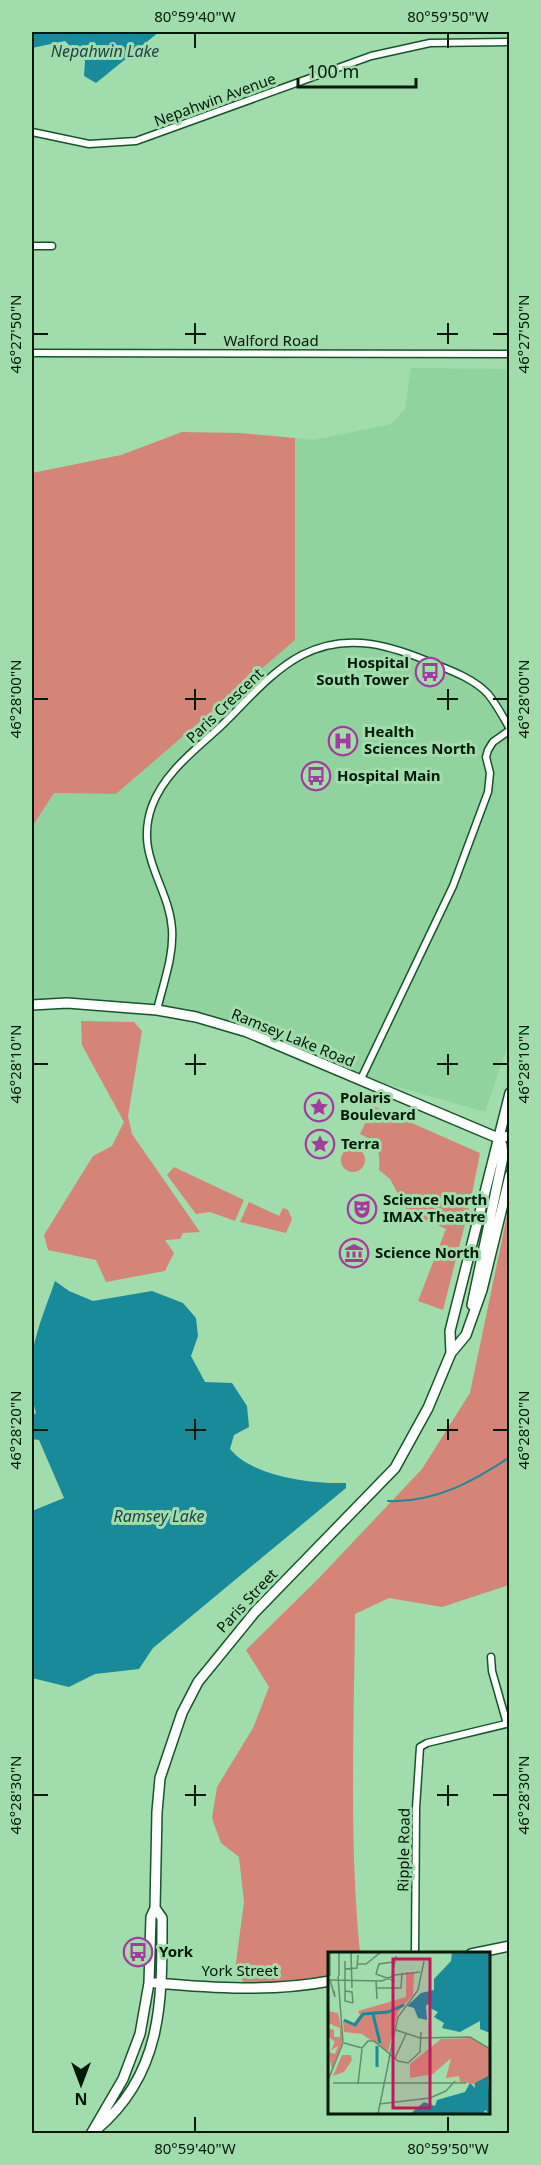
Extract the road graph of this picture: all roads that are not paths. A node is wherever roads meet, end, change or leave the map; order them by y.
1 (510, 42) edge
2 (32, 132) edge
3 (32, 246) edge
4 (52, 246) dead end
5 (32, 353) edge
6 (510, 354) edge
7 (510, 730) edge
8 (32, 1005) edge
9 (157, 1010) junction
10 (360, 1081) junction
11 (510, 1093) edge
12 (510, 1136) edge
13 (498, 1138) junction
14 (510, 1175) edge
15 (466, 1335) junction
16 (451, 1353) junction
17 (491, 1657) dead end
18 (508, 1723) edge
19 (155, 1908) junction
20 (510, 1946) edge
21 (415, 1952) edge
22 (477, 1952) edge
23 (328, 1981) edge
24 (149, 1983) junction
25 (161, 1983) junction
26 (91, 2133) edge

1 - 2 street, Nepahwin Avenue
3 - 4 street
5 - 6 street, Walford Road
7 - 9 street, Paris Crescent
7 - 10 street, Paris Crescent
8 - 9 main road, Ramsey Lake Road
9 - 10 main road, Ramsey Lake Road
10 - 13 main road, Ramsey Lake Road
11 - 13 main road, Paris Street
12 - 13 main road
13 - 15 main road
13 - 16 main road, Paris Street
14 - 15 main road, Paris Street
15 - 16 main road, Paris Street
16 - 19 main road, Paris Street
17 - 18 street
18 - 21 street, Ripple Road
19 - 24 main road, Paris Street
19 - 25 main road, Paris Street
20 - 22 main road
23 - 25 main road, York Street
24 - 25 main road, York Street
24 - 26 main road, Paris Street
25 - 26 main road, Paris Street

